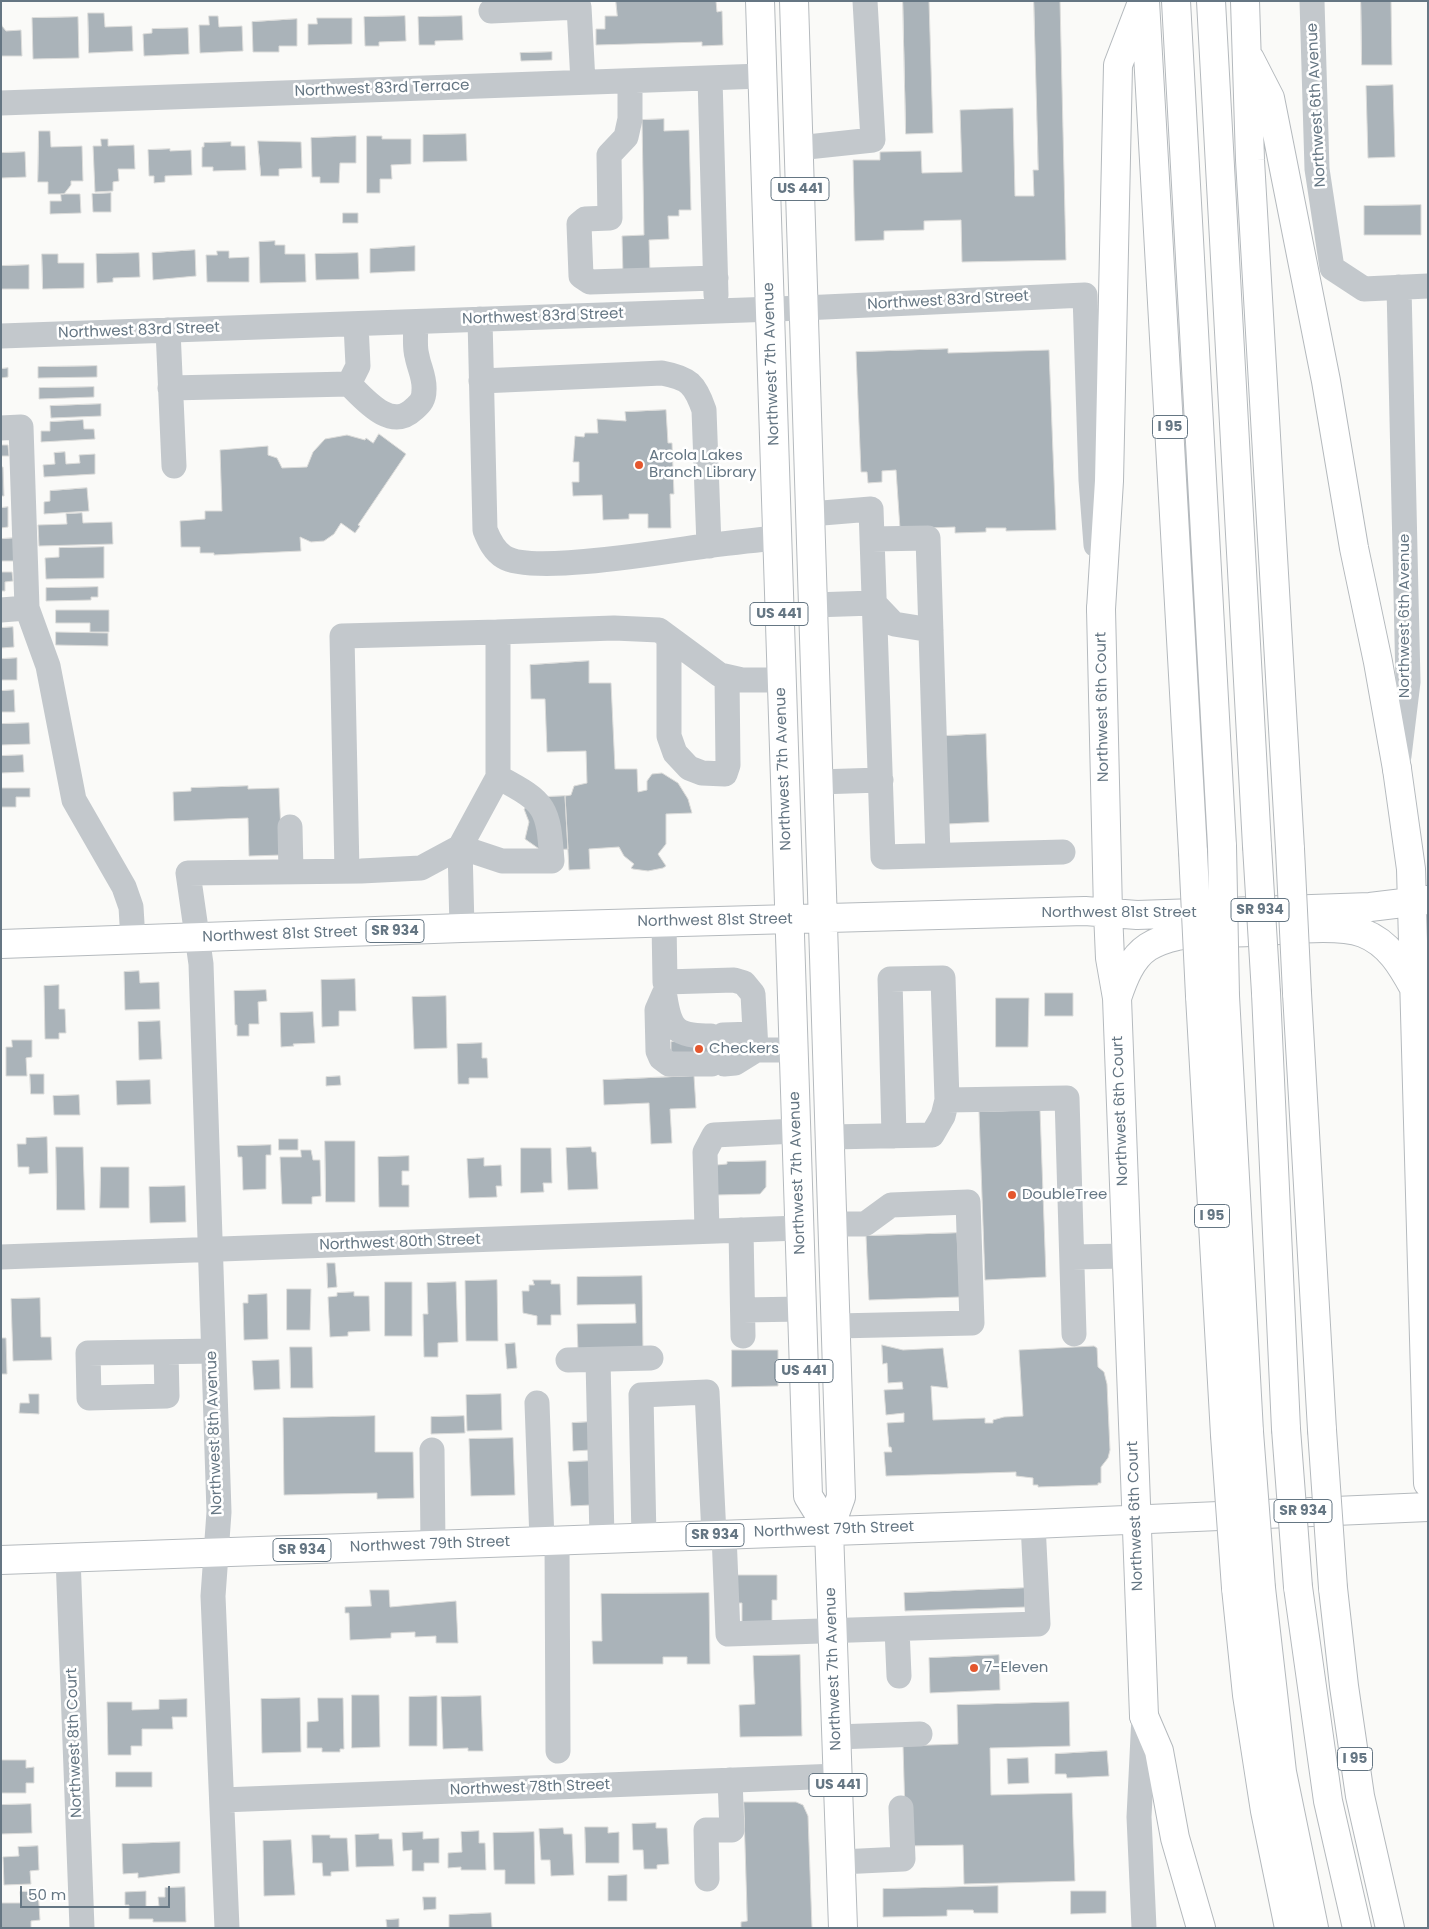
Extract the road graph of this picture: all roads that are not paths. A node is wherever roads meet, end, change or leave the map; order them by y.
1 (760, 1) edge
2 (794, 1) edge
3 (865, 1) edge
4 (1144, 1) edge
5 (1176, 1) edge
6 (1211, 1) edge
7 (1245, 1) edge
8 (1312, 1) edge
9 (491, 10) dead end
10 (1246, 51) junction
11 (762, 76) junction
12 (710, 78) junction
13 (630, 80) junction
14 (583, 82) junction
15 (1, 103) edge
16 (798, 148) junction
17 (716, 278) junction
18 (1400, 286) junction
19 (1428, 286) edge
20 (1086, 295) joint
21 (803, 308) junction
22 (770, 309) junction
23 (717, 311) junction
24 (480, 319) junction
25 (416, 322) junction
26 (356, 324) junction
27 (168, 330) junction
28 (1, 336) edge
29 (481, 381) junction
30 (349, 384) junction
31 (170, 388) junction
32 (1, 428) edge
33 (174, 466) dead end
34 (810, 514) junction
35 (778, 538) junction
36 (872, 539) junction
37 (709, 546) junction
38 (874, 603) junction
39 (813, 605) junction
40 (27, 608) junction
41 (1101, 609) junction
42 (1, 610) edge
43 (931, 630) junction
44 (498, 632) junction
45 (669, 638) junction
46 (727, 677) junction
47 (780, 680) junction
48 (1397, 769) junction
49 (498, 777) junction
50 (881, 780) junction
51 (818, 782) junction
52 (290, 827) dead end
53 (460, 846) junction
54 (1063, 852) dead end
55 (938, 855) junction
56 (347, 871) junction
57 (291, 872) junction
58 (1420, 901) edge
59 (1108, 912) junction
60 (823, 919) junction
61 (789, 920) junction
62 (664, 922) junction
63 (462, 928) junction
64 (197, 938) junction
65 (133, 940) junction
66 (1, 944) edge
67 (664, 988) junction
68 (1414, 988) junction
69 (1213, 996) junction
70 (1117, 998) junction
71 (756, 1042) junction
72 (794, 1050) junction
73 (947, 1100) junction
74 (796, 1130) junction
75 (894, 1136) junction
76 (829, 1138) junction
77 (833, 1224) junction
78 (799, 1228) junction
79 (741, 1230) junction
80 (707, 1231) junction
81 (210, 1249) junction
82 (1126, 1256) junction
83 (1, 1257) edge
84 (1072, 1257) junction
85 (802, 1309) junction
86 (743, 1310) junction
87 (836, 1326) junction
88 (1074, 1334) dead end
89 (743, 1336) dead end
90 (166, 1352) dead end
91 (213, 1352) junction
92 (651, 1358) dead end
93 (568, 1360) dead end
94 (598, 1360) junction
95 (1426, 1367) edge
96 (537, 1403) dead end
97 (1427, 1428) edge
98 (432, 1450) dead end
99 (1428, 1483) edge
100 (1428, 1507) edge
101 (1137, 1519) junction
102 (1033, 1524) junction
103 (829, 1530) junction
104 (719, 1535) junction
105 (644, 1538) junction
106 (602, 1539) junction
107 (549, 1541) junction
108 (433, 1545) junction
109 (216, 1552) junction
110 (68, 1558) junction
111 (1, 1560) edge
112 (1248, 1588) junction
113 (897, 1629) junction
114 (833, 1631) junction
115 (899, 1676) dead end
116 (1144, 1716) junction
117 (920, 1734) dead end
118 (836, 1737) junction
119 (558, 1751) dead end
120 (838, 1776) junction
121 (730, 1780) junction
122 (222, 1800) junction
123 (901, 1808) dead end
124 (840, 1862) junction
125 (707, 1879) dead end
126 (82, 1928) edge
127 (227, 1928) edge
128 (843, 1928) edge
129 (1144, 1928) edge
130 (1201, 1928) edge
131 (1289, 1928) edge
132 (1314, 1928) edge
133 (1357, 1928) edge
134 (1390, 1928) edge

1 - 11 main road, Northwest 7th Avenue / US 441
2 - 16 main road, Northwest 7th Avenue / US 441
3 - 16 street
4 - 41 main road
4 - 69 main road, I 95, bridge
5 - 69 main road, bridge
6 - 133 main road, bridge
7 - 10 main road, I 95
8 - 18 street, Northwest 6th Avenue
9 - 14 street
10 - 48 main road
10 - 134 main road, I 95, bridge
11 - 12 street, Northwest 83rd Terrace
11 - 22 main road, Northwest 7th Avenue / US 441
12 - 13 street, Northwest 83rd Terrace
12 - 17 street
13 - 14 street, Northwest 83rd Terrace
13 - 17 street
14 - 15 street, Northwest 83rd Terrace
16 - 21 main road, Northwest 7th Avenue / US 441
17 - 23 street
18 - 19 street
18 - 48 street, Northwest 6th Avenue
20 - 21 street, Northwest 83rd Street
20 - 41 street, Northwest 6th Court
21 - 22 street, Northwest 83rd Street
21 - 34 main road, Northwest 7th Avenue / US 441
22 - 23 street, Northwest 83rd Street
22 - 35 main road, Northwest 7th Avenue / US 441
23 - 24 street, Northwest 83rd Street
24 - 25 street, Northwest 83rd Street
24 - 29 street
25 - 26 street, Northwest 83rd Street
25 - 30 street
26 - 27 street, Northwest 83rd Street
26 - 30 street
27 - 28 street, Northwest 83rd Street
27 - 31 street
29 - 37 street
29 - 37 street
30 - 31 street
31 - 33 street
32 - 40 street
34 - 36 street
34 - 39 main road, Northwest 7th Avenue / US 441
35 - 37 street
35 - 47 main road, Northwest 7th Avenue / US 441
36 - 38 street
36 - 43 street
38 - 39 street
38 - 43 street
38 - 50 street
39 - 51 main road, Northwest 7th Avenue / US 441
40 - 42 street
40 - 65 street
41 - 59 main road, Northwest 6th Court
43 - 55 street
44 - 45 street
44 - 49 street
44 - 56 street
45 - 46 street
45 - 46 street
46 - 47 street
47 - 61 main road, Northwest 7th Avenue / US 441
48 - 58 main road, Northwest 6th Avenue
49 - 53 street
49 - 53 street
50 - 51 street
50 - 55 street
51 - 60 main road, Northwest 7th Avenue / US 441
52 - 57 street
53 - 56 street
53 - 63 street
54 - 55 street
56 - 57 street
57 - 64 street, Northwest 8th Avenue
58 - 59 main road, Northwest 81st Street / SR 934
58 - 68 main road, Northwest 6th Avenue
59 - 60 main road, Northwest 81st Street / SR 934
59 - 70 main road, Northwest 6th Court
60 - 61 main road, Northwest 81st Street / SR 934
60 - 76 main road, Northwest 7th Avenue / US 441
61 - 62 main road, Northwest 81st Street / SR 934
61 - 72 main road, Northwest 7th Avenue / US 441
62 - 63 main road, Northwest 81st Street / SR 934
62 - 67 street
63 - 64 main road, Northwest 81st Street / SR 934
64 - 65 main road, Northwest 81st Street / SR 934
64 - 81 street, Northwest 8th Avenue
65 - 66 main road, Northwest 81st Street / SR 934
67 - 71 street
67 - 71 street
67 - 71 street
68 - 70 main road
68 - 95 main road, Northwest 6th Avenue
69 - 112 main road, I 95, bridge
70 - 82 main road, Northwest 6th Court
71 - 72 street
72 - 74 main road, Northwest 7th Avenue / US 441
73 - 75 street
73 - 75 street
73 - 84 street
74 - 78 main road, Northwest 7th Avenue / US 441
74 - 80 street
75 - 76 street
76 - 77 main road, Northwest 7th Avenue / US 441
77 - 87 main road, Northwest 7th Avenue / US 441
77 - 87 street
78 - 79 street, Northwest 80th Street
78 - 85 main road, Northwest 7th Avenue / US 441
79 - 80 street, Northwest 80th Street
79 - 86 street
80 - 81 street, Northwest 80th Street
81 - 83 street, Northwest 80th Street
81 - 91 street, Northwest 8th Avenue
82 - 84 street
82 - 101 main road, Northwest 6th Court
84 - 88 street
85 - 86 street
85 - 103 main road, Northwest 7th Avenue / US 441
86 - 89 street
87 - 103 main road, Northwest 7th Avenue / US 441
90 - 91 street
91 - 109 street, Northwest 8th Avenue
92 - 94 street
93 - 94 street
94 - 106 street
95 - 97 main road, Northwest 6th Avenue
96 - 107 street
97 - 99 main road, Northwest 6th Avenue
98 - 108 street
100 - 101 main road, Northwest 79th Street / SR 934
101 - 102 main road, Northwest 79th Street / SR 934
101 - 116 main road, Northwest 6th Court
102 - 103 main road, Northwest 79th Street / SR 934
102 - 113 street
103 - 104 main road, Northwest 79th Street / SR 934
103 - 114 main road, Northwest 7th Avenue / US 441
104 - 105 main road, Northwest 79th Street / SR 934
104 - 105 street
104 - 114 street
105 - 106 main road, Northwest 79th Street / SR 934
106 - 107 main road, Northwest 79th Street / SR 934
107 - 108 main road, Northwest 79th Street / SR 934
107 - 119 street
108 - 109 main road, Northwest 79th Street / SR 934
109 - 110 main road, Northwest 79th Street / SR 934
109 - 122 street, Northwest 8th Avenue
110 - 111 main road, Northwest 79th Street / SR 934
110 - 126 street, Northwest 8th Court
112 - 131 main road, I 95
112 - 132 main road
113 - 114 street
113 - 115 street
114 - 118 main road, Northwest 7th Avenue / US 441
116 - 129 street, Northwest 6th Court
116 - 130 main road
117 - 118 street
118 - 120 main road, Northwest 7th Avenue / US 441
120 - 121 street, Northwest 78th Street
120 - 124 main road, Northwest 7th Avenue / US 441
121 - 122 street, Northwest 78th Street
121 - 125 street
122 - 127 street, Northwest 8th Avenue
123 - 124 street
124 - 128 main road, Northwest 7th Avenue / US 441

